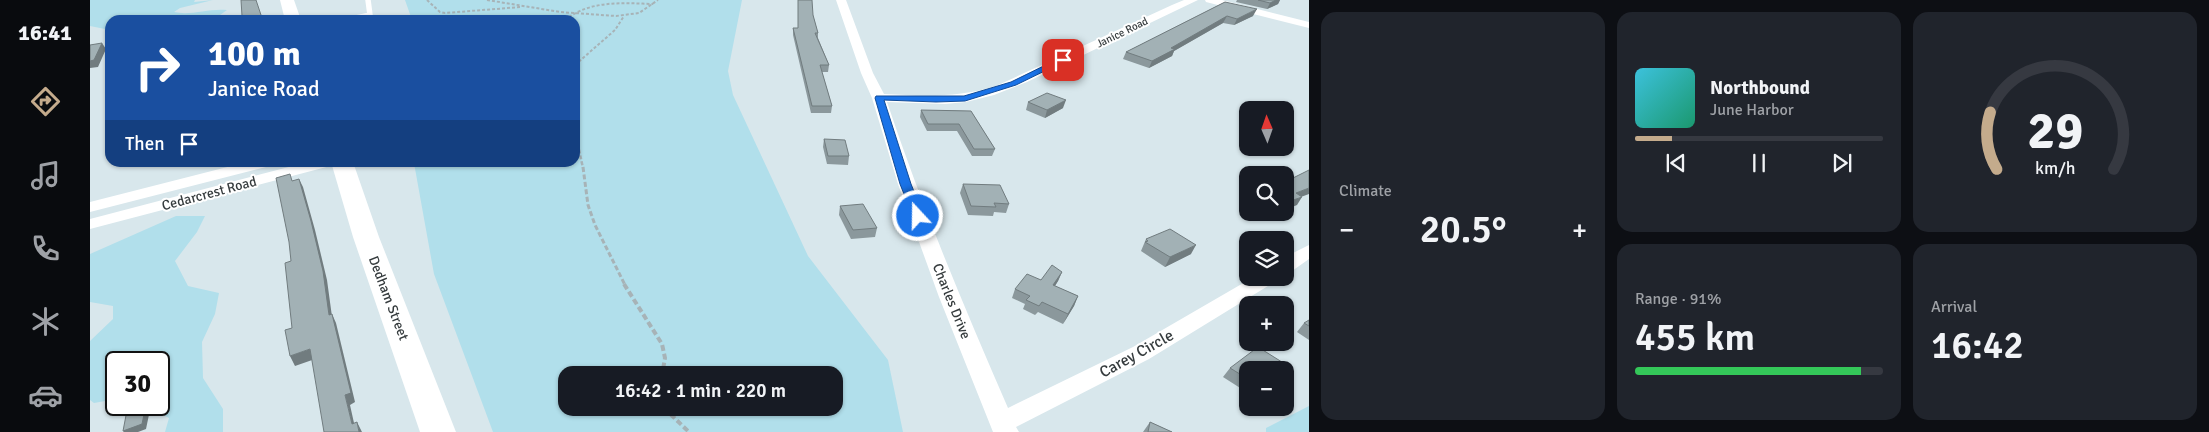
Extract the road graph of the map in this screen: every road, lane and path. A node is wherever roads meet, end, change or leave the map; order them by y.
1 (287, 0) edge
2 (291, 0) edge
3 (368, 0) edge
4 (427, 0) edge
5 (487, 0) edge
6 (658, 0) edge
7 (841, 0) edge
8 (1193, 0) edge
9 (1210, 0) edge
10 (653, 4) junction
11 (526, 6) junction
12 (570, 13) junction
13 (292, 15) edge
14 (370, 15) edge
15 (624, 16) junction
16 (1309, 25) edge
17 (580, 61) edge
18 (879, 98) junction
19 (580, 148) edge
20 (248, 167) edge
21 (309, 167) edge
22 (344, 167) edge
23 (90, 207) edge
24 (90, 224) edge
25 (1309, 251) edge
26 (1294, 260) edge
27 (1253, 286) edge
28 (664, 366) edge
29 (672, 416) edge
30 (1004, 427) edge
31 (438, 432) edge
32 (689, 432) edge

1 - 2 lane
1 - 13 main road
3 - 14 lane
4 - 11 path
5 - 11 path
6 - 10 path
7 - 18 street, Charles Drive
8 - 18 street, Janice Road
9 - 16 street
10 - 12 path
10 - 15 path
11 - 12 path
12 - 15 path
15 - 17 path
18 - 30 street, Charles Drive
19 - 28 path
20 - 23 street, Cedarcrest Road
21 - 24 street, Cedarcrest Road
22 - 31 main road, Dedham Street
25 - 26 street
27 - 30 street, Carey Circle
29 - 32 path

